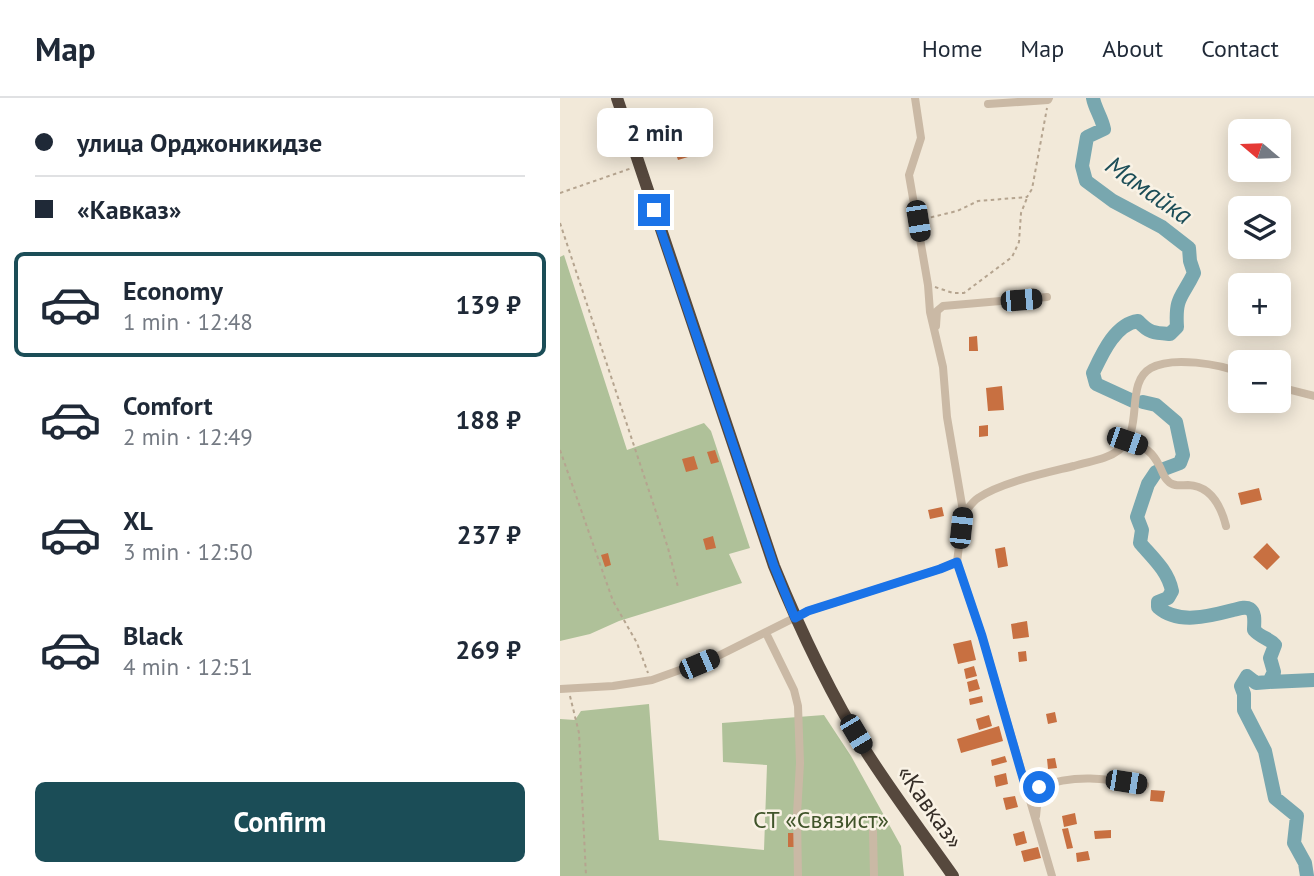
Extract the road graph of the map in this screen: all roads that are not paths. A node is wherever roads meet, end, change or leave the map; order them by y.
1 (617, 98) edge
2 (915, 98) edge
3 (1049, 99) edge
4 (988, 104) dead end
5 (1047, 297) dead end
6 (936, 332) junction
7 (1228, 368) edge
8 (1291, 390) edge
9 (1314, 396) edge
10 (1127, 441) junction
11 (963, 514) junction
12 (1226, 526) dead end
13 (957, 562) junction
14 (795, 618) junction
15 (766, 633) junction
16 (564, 688) edge
17 (1025, 785) junction
18 (1145, 785) dead end
19 (1039, 787) junction
20 (1036, 819) junction
21 (873, 831) dead end
22 (798, 876) edge
23 (874, 876) edge
24 (953, 876) edge
25 (1052, 876) edge

1 - 14 highway, «Кавказ»
2 - 6 street
3 - 4 street
5 - 6 street
6 - 11 street
7 - 10 street
8 - 9 street
10 - 11 street
10 - 12 street
11 - 13 street
13 - 14 street
13 - 17 street
14 - 15 street
14 - 24 highway, «Кавказ»
15 - 16 street
15 - 22 street
17 - 19 street
17 - 20 street
18 - 19 street
19 - 20 street
20 - 25 street
21 - 23 street

